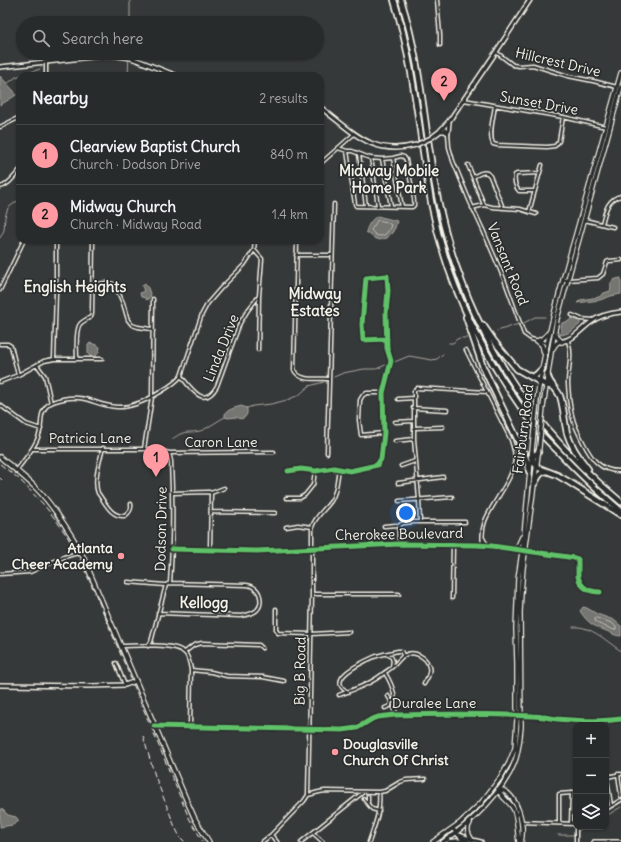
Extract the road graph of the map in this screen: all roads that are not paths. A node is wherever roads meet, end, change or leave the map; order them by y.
1 (394, 0) edge
2 (401, 0) edge
3 (437, 0) edge
4 (530, 0) edge
5 (440, 45) dead end
6 (496, 52) junction
7 (64, 60) edge
8 (136, 60) edge
9 (46, 62) junction
10 (0, 67) edge
11 (46, 72) edge
12 (168, 72) edge
13 (621, 73) edge
14 (619, 87) edge
15 (464, 100) junction
16 (495, 105) junction
17 (324, 110) edge
18 (563, 117) junction
19 (16, 119) edge
20 (449, 121) junction
21 (0, 127) edge
22 (608, 127) junction
23 (444, 128) junction
24 (440, 131) junction
25 (448, 133) junction
26 (354, 134) junction
27 (338, 148) junction
28 (347, 151) junction
29 (359, 154) junction
30 (370, 158) junction
31 (393, 158) junction
32 (382, 159) junction
33 (324, 160) edge
34 (468, 165) dead end
35 (542, 165) dead end
36 (540, 173) junction
37 (16, 174) edge
38 (473, 177) junction
39 (0, 187) edge
40 (535, 191) junction
41 (621, 196) edge
42 (334, 204) dead end
43 (484, 205) junction
44 (366, 206) junction
45 (378, 206) junction
46 (391, 206) junction
47 (402, 207) junction
48 (472, 208) junction
49 (503, 208) junction
50 (529, 212) junction
51 (536, 214) dead end
52 (580, 218) junction
53 (585, 220) junction
54 (602, 224) junction
55 (613, 227) dead end
56 (579, 239) junction
57 (22, 244) edge
58 (56, 244) edge
59 (93, 244) edge
60 (255, 244) edge
61 (297, 244) edge
62 (254, 250) junction
63 (296, 255) junction
64 (332, 255) junction
65 (621, 260) edge
66 (563, 280) junction
67 (568, 280) junction
68 (92, 284) junction
69 (0, 290) edge
70 (259, 296) junction
71 (153, 299) dead end
72 (461, 300) junction
73 (469, 300) junction
74 (621, 312) edge
75 (572, 315) dead end
76 (594, 320) junction
77 (556, 326) junction
78 (550, 329) junction
79 (153, 331) junction
80 (387, 339) junction
81 (537, 341) junction
82 (568, 341) junction
83 (547, 342) junction
84 (560, 342) junction
85 (552, 343) junction
86 (0, 344) edge
87 (258, 350) dead end
88 (466, 350) dead end
89 (551, 353) junction
90 (545, 355) junction
91 (54, 359) junction
92 (77, 359) junction
93 (102, 359) dead end
94 (37, 365) junction
95 (542, 369) junction
96 (548, 374) junction
97 (18, 375) junction
98 (181, 376) junction
99 (531, 377) junction
100 (328, 378) junction
101 (540, 381) junction
102 (0, 382) edge
103 (546, 385) junction
104 (553, 387) junction
105 (487, 392) junction
106 (383, 393) junction
107 (152, 397) junction
108 (414, 398) junction
109 (398, 399) dead end
110 (50, 403) junction
111 (0, 405) edge
112 (413, 408) junction
113 (447, 410) dead end
114 (414, 421) junction
115 (395, 422) dead end
116 (443, 427) dead end
117 (414, 428) junction
118 (41, 429) junction
119 (384, 433) junction
120 (414, 439) junction
121 (395, 441) dead end
122 (32, 448) junction
123 (103, 448) junction
124 (144, 448) junction
125 (539, 449) junction
126 (523, 451) junction
127 (274, 452) dead end
128 (169, 453) junction
129 (326, 453) dead end
130 (532, 456) junction
131 (0, 457) edge
132 (416, 461) junction
133 (401, 466) dead end
134 (537, 466) junction
135 (339, 469) junction
136 (16, 471) junction
137 (288, 471) dead end
138 (316, 471) junction
139 (529, 471) junction
140 (546, 471) junction
141 (621, 472) edge
142 (443, 476) dead end
143 (417, 480) junction
144 (398, 483) dead end
145 (535, 483) junction
146 (603, 487) junction
147 (224, 488) dead end
148 (172, 493) junction
149 (211, 493) junction
150 (452, 497) dead end
151 (286, 498) dead end
152 (419, 500) junction
153 (399, 501) dead end
154 (621, 502) edge
155 (131, 504) dead end
156 (621, 511) edge
157 (211, 512) junction
158 (275, 513) dead end
159 (621, 515) edge
160 (420, 522) junction
161 (466, 522) dead end
162 (384, 526) dead end
163 (400, 526) junction
164 (286, 527) dead end
165 (312, 527) junction
166 (523, 535) junction
167 (482, 536) junction
168 (482, 540) junction
169 (399, 544) junction
170 (453, 545) junction
171 (477, 545) junction
172 (483, 545) junction
173 (490, 546) junction
174 (312, 548) junction
175 (172, 549) junction
176 (511, 549) junction
177 (210, 550) junction
178 (523, 551) junction
179 (81, 552) junction
180 (0, 574) edge
181 (128, 582) dead end
182 (170, 583) junction
183 (166, 585) junction
184 (600, 592) dead end
185 (312, 594) junction
186 (399, 594) dead end
187 (452, 598) dead end
188 (276, 609) dead end
189 (158, 613) junction
190 (349, 632) dead end
191 (311, 634) junction
192 (121, 646) junction
193 (148, 646) junction
194 (262, 648) dead end
195 (185, 652) junction
196 (386, 654) junction
197 (403, 655) junction
198 (116, 663) dead end
199 (392, 667) junction
200 (190, 670) junction
201 (385, 672) junction
202 (284, 681) dead end
203 (136, 682) junction
204 (424, 684) dead end
205 (0, 685) edge
206 (125, 685) junction
207 (348, 692) junction
208 (339, 695) dead end
209 (388, 696) dead end
210 (391, 701) junction
211 (395, 701) junction
212 (385, 708) dead end
213 (395, 715) junction
214 (519, 716) junction
215 (621, 719) edge
216 (154, 726) junction
217 (190, 727) junction
218 (309, 729) junction
219 (618, 774) junction
220 (621, 774) edge
221 (609, 777) edge
222 (425, 778) dead end
223 (494, 785) junction
224 (499, 789) junction
225 (363, 792) junction
226 (379, 792) junction
227 (572, 793) joint
228 (609, 794) edge
229 (308, 795) junction
230 (368, 796) dead end
231 (621, 796) edge
232 (364, 798) dead end
233 (621, 800) edge
234 (368, 803) junction
235 (611, 806) joint
236 (379, 811) junction
237 (471, 820) junction
238 (521, 822) junction
239 (559, 823) junction
240 (571, 824) joint
241 (453, 829) junction
242 (576, 830) edge
243 (313, 833) junction
244 (457, 834) junction
245 (270, 835) junction
246 (470, 841) edge
247 (208, 842) edge
248 (262, 842) edge
249 (278, 842) edge
250 (301, 842) edge
251 (323, 842) edge
252 (368, 842) edge
253 (433, 842) edge
254 (443, 842) edge
255 (449, 842) edge
256 (453, 842) edge
257 (481, 842) edge
258 (520, 842) edge
259 (576, 842) edge
260 (594, 842) edge
261 (621, 842) edge

1 - 72 highway
2 - 73 highway
3 - 5 street
4 - 6 street
6 - 14 street, Hillcrest Drive
6 - 15 street
7 - 9 street
8 - 12 street
9 - 10 street
9 - 11 street
13 - 14 main road, Fairburn Road
14 - 22 main road, Fairburn Road
15 - 16 street, Sunset Drive
15 - 20 street
16 - 18 street, Sunset Drive
16 - 18 street
17 - 26 street
18 - 22 street, Sunset Drive
19 - 21 street
20 - 23 street
20 - 25 street
22 - 52 main road, Fairburn Road
22 - 53 main road, Fairburn Road
23 - 24 street
23 - 25 street
24 - 25 street
24 - 26 street, bridge
25 - 48 street, Vansant Road
26 - 27 street
27 - 28 street
27 - 33 street
28 - 29 street
28 - 44 street
29 - 30 street
29 - 44 street
30 - 32 street
30 - 45 street
31 - 32 street
31 - 47 street
31 - 47 street
32 - 46 street
34 - 38 street
35 - 36 street
36 - 40 street
36 - 40 street
37 - 39 street
38 - 43 street
38 - 49 street
40 - 50 street
41 - 54 street
42 - 64 street
43 - 48 street
43 - 49 street
44 - 45 street
45 - 46 street
46 - 47 street
48 - 81 street, Vansant Road
49 - 50 street
50 - 51 street
52 - 56 main road
52 - 66 main road, Fairburn Road
53 - 54 street
53 - 56 main road, Fairburn Road
54 - 55 street
56 - 67 main road, Fairburn Road
57 - 69 street
58 - 91 street
59 - 68 street
60 - 62 street
61 - 63 street
62 - 70 street
62 - 98 street
63 - 64 street
63 - 100 street
64 - 100 street
65 - 67 street
66 - 67 street
66 - 78 main road, Fairburn Road
67 - 77 main road, Fairburn Road
68 - 79 street
68 - 92 street
70 - 87 street
70 - 98 street, Linda Drive
71 - 79 street, Patricia Lane
72 - 126 highway
72 - 156 highway
73 - 99 highway
73 - 146 highway
74 - 76 street
75 - 76 street
76 - 82 street
77 - 84 main road
77 - 85 main road, Fairburn Road
78 - 81 main road
78 - 83 main road, Fairburn Road
79 - 107 street, Patricia Lane
80 - 80 street
80 - 106 street
81 - 83 street
81 - 90 main road
82 - 84 street
82 - 141 street
83 - 85 street
83 - 90 main road, Fairburn Road
84 - 85 street
84 - 89 main road
85 - 89 main road, Fairburn Road
86 - 97 street
88 - 105 street
89 - 96 main road, Fairburn Road
90 - 95 main road, Fairburn Road
91 - 92 street
91 - 94 street
92 - 93 street
94 - 97 street
94 - 110 street
95 - 99 highway
95 - 101 main road, Fairburn Road
96 - 103 main road, Fairburn Road
96 - 104 highway
97 - 102 street
98 - 107 street
99 - 101 highway
100 - 129 street
101 - 103 highway
101 - 130 main road, Fairburn Road, bridge
103 - 104 highway
103 - 125 main road, Fairburn Road, bridge
104 - 146 highway
105 - 108 street
105 - 167 street
106 - 119 street
106 - 119 street
107 - 110 street
107 - 124 street, Patricia Lane
108 - 109 street
108 - 112 street
110 - 118 street
111 - 118 street
112 - 113 street
112 - 114 street
114 - 115 street
114 - 117 street
116 - 117 street
117 - 120 street
118 - 122 street
119 - 135 street
120 - 121 street
120 - 132 street
122 - 123 street, Patricia Lane
122 - 136 street
123 - 124 street, Patricia Lane
123 - 155 street
124 - 128 street, Caron Lane
125 - 130 highway
125 - 134 main road, Fairburn Road
126 - 130 highway
126 - 139 highway
127 - 128 street, Caron Lane
128 - 148 street, Dodson Drive
130 - 134 highway
130 - 139 main road, Fairburn Road
131 - 136 main road
132 - 133 street
132 - 143 street
134 - 140 highway
134 - 145 main road, Fairburn Road
135 - 138 street
135 - 165 street
136 - 179 main road
137 - 138 street
138 - 151 street
139 - 166 main road, Fairburn Road
140 - 145 highway
140 - 159 highway
142 - 143 street
143 - 144 street
143 - 152 street
145 - 178 main road, Fairburn Road
146 - 154 highway
147 - 149 street
148 - 149 street
148 - 175 street, Dodson Drive
149 - 157 street
150 - 152 street
152 - 153 street
152 - 160 street
157 - 158 street
157 - 177 street
160 - 161 street
160 - 163 street
162 - 163 street
163 - 169 street
164 - 165 street
165 - 174 street, Big B Road
166 - 176 main road
166 - 178 main road, Fairburn Road
167 - 168 street
167 - 173 street
168 - 171 street
168 - 172 street
169 - 170 street, Cherokee Boulevard
169 - 174 street, Cherokee Boulevard
170 - 171 street, Cherokee Boulevard
170 - 187 street
171 - 172 street, Cherokee Boulevard
172 - 173 street, Cherokee Boulevard
173 - 176 street, Cherokee Boulevard
174 - 177 street, Cherokee Boulevard
174 - 185 street, Big B Road
175 - 177 street, Cherokee Boulevard
175 - 182 street, Dodson Drive
176 - 178 street, Cherokee Boulevard
178 - 184 street, Cherokee Boulevard
178 - 214 main road, Fairburn Road
179 - 180 street
179 - 192 main road
181 - 183 street
182 - 183 street, Dodson Drive
182 - 189 street
183 - 189 street, Dodson Drive
185 - 186 street
185 - 191 street, Big B Road
188 - 191 street
189 - 193 street, Dodson Drive
190 - 191 street
191 - 218 street, Big B Road
192 - 193 street
192 - 203 main road
193 - 195 street
194 - 195 street
195 - 200 street
196 - 197 street
196 - 199 street
196 - 207 street
197 - 199 street
197 - 204 street
198 - 206 street
199 - 201 street
200 - 202 street
200 - 217 street
201 - 207 street
201 - 211 street
203 - 206 street
203 - 216 main road
205 - 206 street
207 - 208 street
209 - 210 street
210 - 211 street
210 - 212 street
211 - 213 street
213 - 214 street, Duralee Lane
213 - 218 street, Duralee Lane
214 - 215 street, Duralee Lane
214 - 223 main road, Fairburn Road
214 - 224 main road, Fairburn Road
216 - 217 street, Duralee Lane
216 - 247 main road
217 - 218 street, Duralee Lane
218 - 229 street, Big B Road
219 - 220 street
219 - 221 street
219 - 231 street
222 - 226 street
223 - 224 main road
223 - 241 main road, Fairburn Road
224 - 237 main road, Fairburn Road
224 - 238 main road
224 - 258 main road
225 - 226 street
225 - 229 street
225 - 243 street
226 - 236 street
227 - 239 street
227 - 240 street
228 - 235 street
229 - 245 street
230 - 234 street
232 - 234 street
233 - 235 street
234 - 236 street
236 - 252 street
237 - 244 main road, Fairburn Road
237 - 246 main road
238 - 239 street
238 - 258 main road
239 - 240 street
241 - 244 street
241 - 253 main road, Fairburn Road
242 - 259 street
243 - 250 street
243 - 251 street
244 - 246 street
244 - 254 main road, Fairburn Road
245 - 248 street
245 - 249 street
246 - 256 main road
246 - 257 street
255 - 256 main road
260 - 261 street

